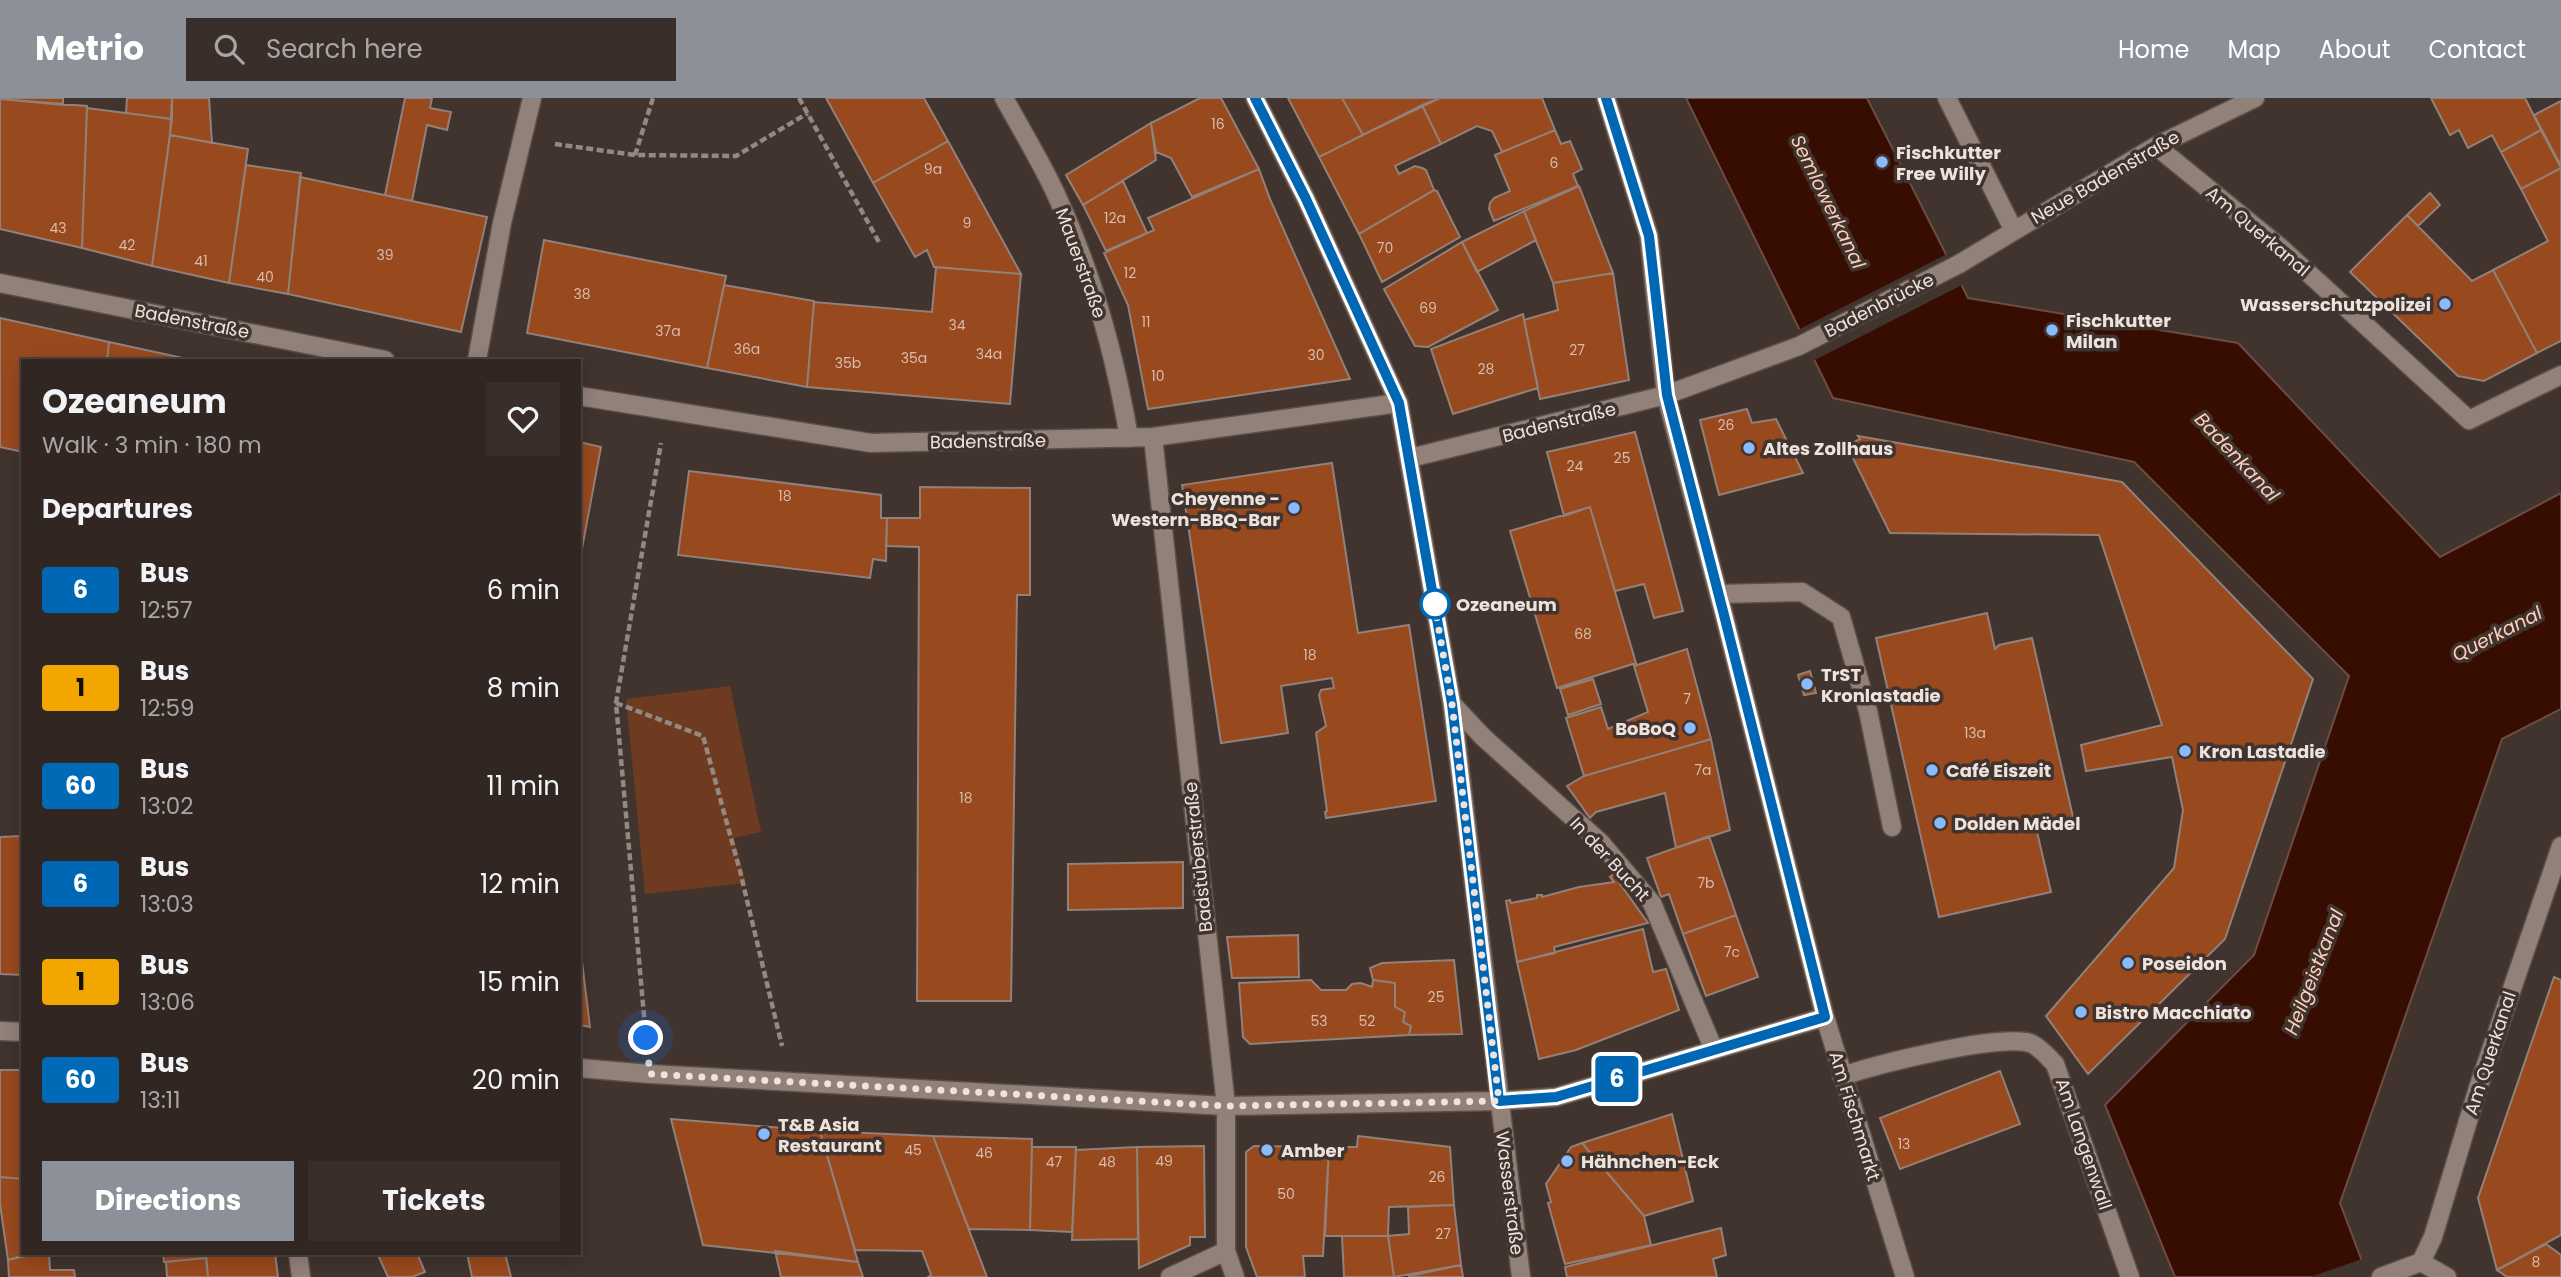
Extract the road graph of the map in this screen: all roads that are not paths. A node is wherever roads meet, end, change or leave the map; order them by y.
1 (532, 98) edge
2 (1004, 98) edge
3 (1255, 98) edge
4 (1606, 98) edge
5 (1947, 98) edge
6 (2255, 98) edge
7 (2156, 146) junction
8 (2014, 229) junction
9 (1959, 264) joint
10 (0, 283) edge
11 (380, 359) edge
12 (477, 359) edge
13 (2561, 375) edge
14 (1667, 395) junction
15 (581, 396) edge
16 (1399, 403) junction
17 (1153, 437) junction
18 (1129, 438) junction
19 (1410, 458) junction
20 (1719, 594) junction
21 (1452, 704) junction
22 (1892, 827) dead end
23 (2561, 846) edge
24 (1825, 1017) junction
25 (0, 1031) edge
26 (21, 1032) edge
27 (1714, 1050) junction
28 (581, 1068) edge
29 (1842, 1076) junction
30 (1499, 1101) junction
31 (1226, 1106) junction
32 (1226, 1251) junction
33 (298, 1255) edge
34 (2421, 1262) junction
35 (301, 1277) edge
36 (1170, 1277) edge
37 (1235, 1277) edge
38 (1521, 1277) edge
39 (1905, 1277) edge
40 (2130, 1277) edge
41 (2381, 1277) edge
42 (2447, 1277) edge

1 - 12 street
2 - 18 street, Mauerstraße
3 - 16 street, Wasserstraße
4 - 14 street, Am Fischmarkt
5 - 8 street
6 - 7 street, Neue Badenstraße
7 - 8 street, Neue Badenstraße
7 - 13 street, Am Querkanal
8 - 9 street, Neue Badenstraße
9 - 14 street, Badenbrücke
10 - 11 street, Badenstraße
14 - 19 street, Badenstraße
14 - 20 street, Am Fischmarkt
15 - 18 street, Badenstraße
16 - 17 street, Badenstraße
16 - 19 street, Wasserstraße
17 - 18 street, Badenstraße
17 - 31 street, Badstüberstraße
19 - 21 street, Wasserstraße
20 - 22 street
20 - 24 street, Am Fischmarkt
21 - 27 street, In der Bucht
21 - 30 street, Wasserstraße
23 - 34 street, Am Querkanal
24 - 27 street
24 - 29 street, Am Fischmarkt
25 - 26 street
27 - 30 street
28 - 31 street
29 - 39 street, Am Fischmarkt
29 - 40 street, Am Langenwall
30 - 31 street
30 - 38 street, Wasserstraße
31 - 32 street, Badstüberstraße
32 - 36 street
32 - 37 street, Badstüberstraße
33 - 35 street
34 - 41 street
34 - 42 street

